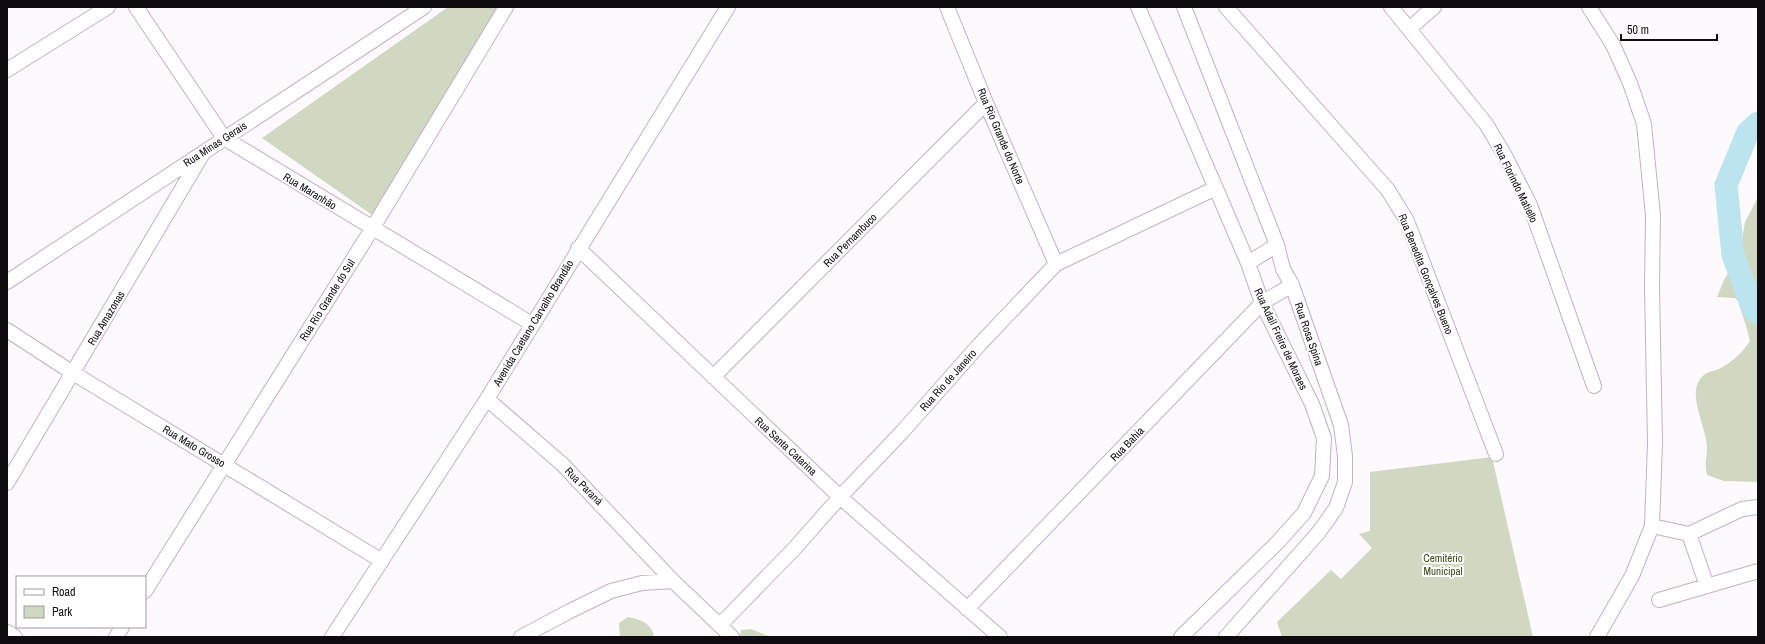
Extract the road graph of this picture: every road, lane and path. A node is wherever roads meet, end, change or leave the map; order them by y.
1 (108, 7) edge
2 (136, 7) edge
3 (424, 7) edge
4 (506, 7) edge
5 (728, 7) edge
6 (947, 7) edge
7 (1138, 7) edge
8 (1184, 7) edge
9 (1226, 7) edge
10 (1391, 7) edge
11 (1434, 7) edge
12 (1589, 7) edge
13 (1409, 29) junction
14 (7, 70) edge
15 (986, 103) junction
16 (224, 138) junction
17 (204, 152) junction
18 (1216, 188) junction
19 (372, 229) junction
20 (1277, 245) junction
21 (578, 248) junction
22 (1248, 263) junction
23 (1056, 264) junction
24 (7, 282) edge
25 (1292, 285) junction
26 (1262, 303) junction
27 (532, 324) junction
28 (7, 330) edge
29 (73, 373) junction
30 (713, 377) junction
31 (1594, 386) dead end
32 (487, 399) junction
33 (1496, 454) dead end
34 (225, 465) junction
35 (7, 483) edge
36 (840, 497) junction
37 (1758, 507) edge
38 (1652, 526) junction
39 (1689, 534) junction
40 (382, 561) junction
41 (1758, 571) edge
42 (673, 581) junction
43 (1707, 586) junction
44 (146, 589) edge
45 (1659, 600) dead end
46 (967, 609) junction
47 (720, 625) junction
48 (121, 628) edge
49 (7, 632) edge
50 (15, 637) edge
51 (116, 637) edge
52 (332, 637) edge
53 (521, 637) edge
54 (732, 637) edge
55 (1000, 637) edge
56 (1181, 637) edge
57 (1226, 637) edge
58 (1597, 637) edge

1 - 14 street
2 - 16 street, Rua Maranhão
3 - 16 street, Rua Minas Gerais
4 - 19 street, Rua Rio Grande do Sul
5 - 21 street, Avenida Caetano Carvalho Brandão
6 - 15 street, Rua Rio Grande do Norte
7 - 18 street, Rua Adail Freire de Moraes
8 - 20 street, Rua Rosa Spina
9 - 33 street, Rua Benedita Gonçalves Bueno
10 - 13 street, Rua Florindo Matiello
11 - 13 street
12 - 38 street
13 - 31 street, Rua Florindo Matiello
15 - 23 street, Rua Rio Grande do Norte
15 - 30 street, Rua Pernambuco
16 - 17 street, Rua Minas Gerais
16 - 19 street, Rua Maranhão
17 - 24 street, Rua Minas Gerais
17 - 29 street, Rua Amazonas
18 - 22 street, Rua Adail Freire de Moraes
18 - 23 street, Rua Rio de Janeiro
19 - 27 street, Rua Maranhão
19 - 34 street, Rua Rio Grande do Sul
20 - 22 street
20 - 25 street, Rua Rosa Spina
21 - 27 street, Avenida Caetano Carvalho Brandão
21 - 30 street, Rua Santa Catarina
22 - 26 street, Rua Adail Freire de Moraes
23 - 36 street, Rua Rio de Janeiro
25 - 26 street, Rua Bahia
25 - 57 street, Rua Rosa Spina
26 - 46 street, Rua Bahia
26 - 56 street, Rua Adail Freire de Moraes
27 - 32 street, Avenida Caetano Carvalho Brandão
28 - 29 street, Rua Mato Grosso
29 - 34 street, Rua Mato Grosso
29 - 35 street, Rua Amazonas
30 - 36 street, Rua Santa Catarina
32 - 40 street, Avenida Caetano Carvalho Brandão
32 - 42 street, Rua Paraná
34 - 40 street, Rua Mato Grosso
34 - 44 street, Rua Rio Grande do Sul
36 - 46 street, Rua Santa Catarina
36 - 47 street, Rua Rio de Janeiro
37 - 39 street
38 - 39 street
38 - 58 street
39 - 43 street
40 - 52 street, Avenida Caetano Carvalho Brandão
41 - 43 street
42 - 47 street
42 - 53 street
43 - 45 street
46 - 55 street, Rua Santa Catarina
47 - 54 street
48 - 51 street
49 - 50 street

